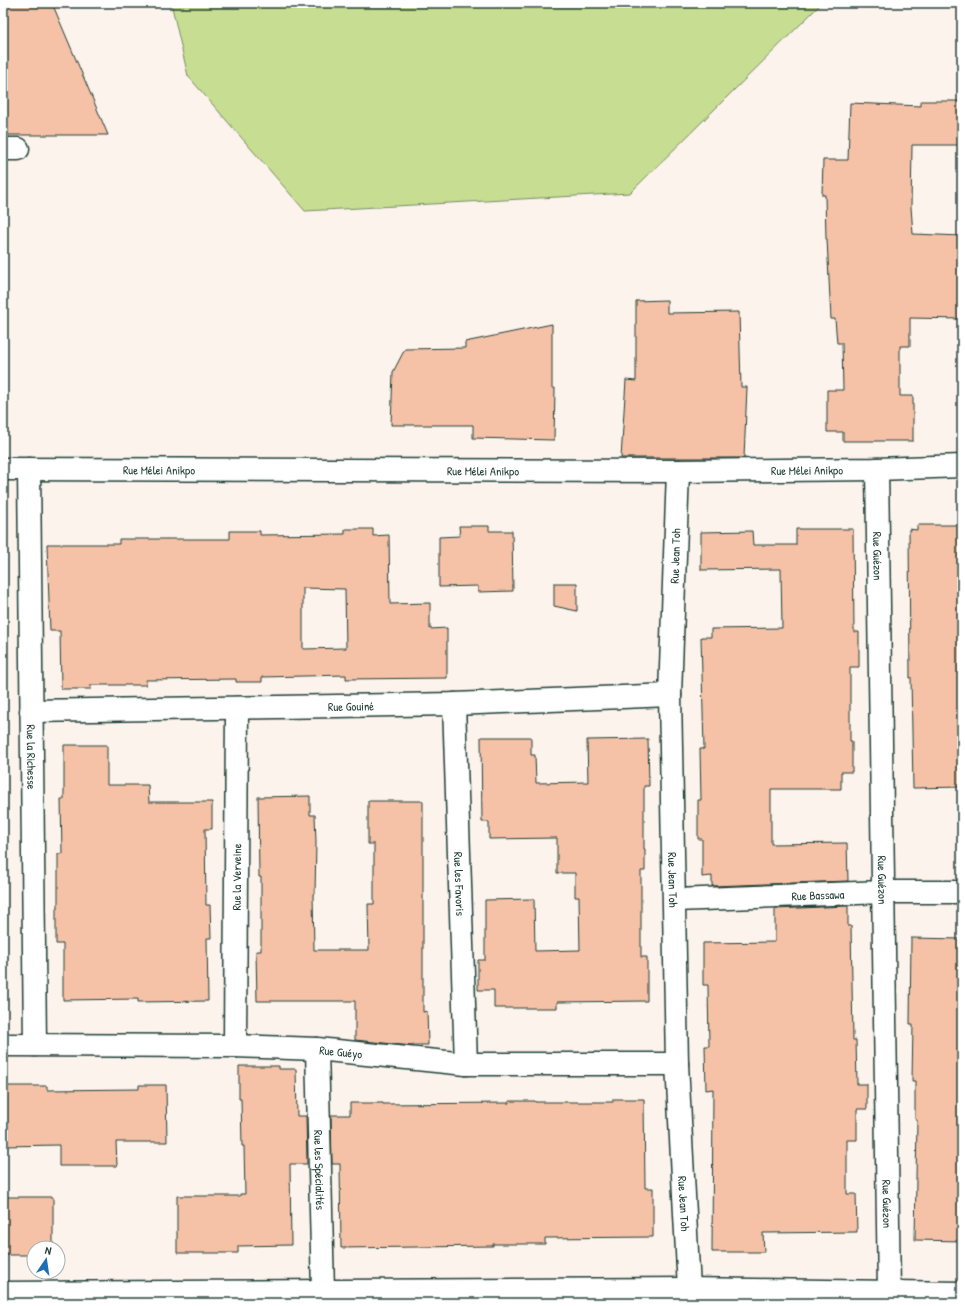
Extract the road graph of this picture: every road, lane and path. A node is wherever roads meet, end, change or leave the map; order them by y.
1 (962, 466) edge
2 (3, 469) edge
3 (29, 469) junction
4 (877, 469) junction
5 (678, 471) junction
6 (670, 695) junction
7 (454, 704) junction
8 (236, 708) junction
9 (31, 710) junction
10 (884, 892) junction
11 (962, 892) edge
12 (674, 900) junction
13 (34, 1045) junction
14 (3, 1046) edge
15 (235, 1046) junction
16 (317, 1049) junction
17 (466, 1064) junction
18 (678, 1064) junction
19 (689, 1289) junction
20 (323, 1291) junction
21 (889, 1292) junction
22 (962, 1293) edge
23 (3, 1294) edge
24 (171, 1298) edge

1 - 4 street, Rue Mélei Anikpo
2 - 3 street, Rue Mélei Anikpo
3 - 5 street, Rue Mélei Anikpo
3 - 9 street, Rue la Richesse
4 - 5 street, Rue Mélei Anikpo
4 - 10 street, Rue Guézon
5 - 6 street, Rue Jean Toh
6 - 7 street, Rue Gouiné
6 - 12 street, Rue Jean Toh
7 - 8 street, Rue Gouiné
7 - 17 street, Rue les Favoris
8 - 9 street, Rue Gouiné
8 - 15 street, Rue la Verveine
9 - 13 street, Rue la Richesse
10 - 11 street, Rue Bassawa
10 - 12 street, Rue Bassawa
10 - 21 street, Rue Guézon
12 - 18 street, Rue Jean Toh
13 - 14 street, Rue Guéyo
13 - 15 street, Rue Guéyo
15 - 16 street, Rue Guéyo
16 - 17 street, Rue Guéyo
16 - 20 street, Rue les Spécialités
17 - 18 street, Rue Guéyo
18 - 19 street, Rue Jean Toh
19 - 20 street
19 - 21 street
20 - 24 street
21 - 22 street
23 - 24 street

